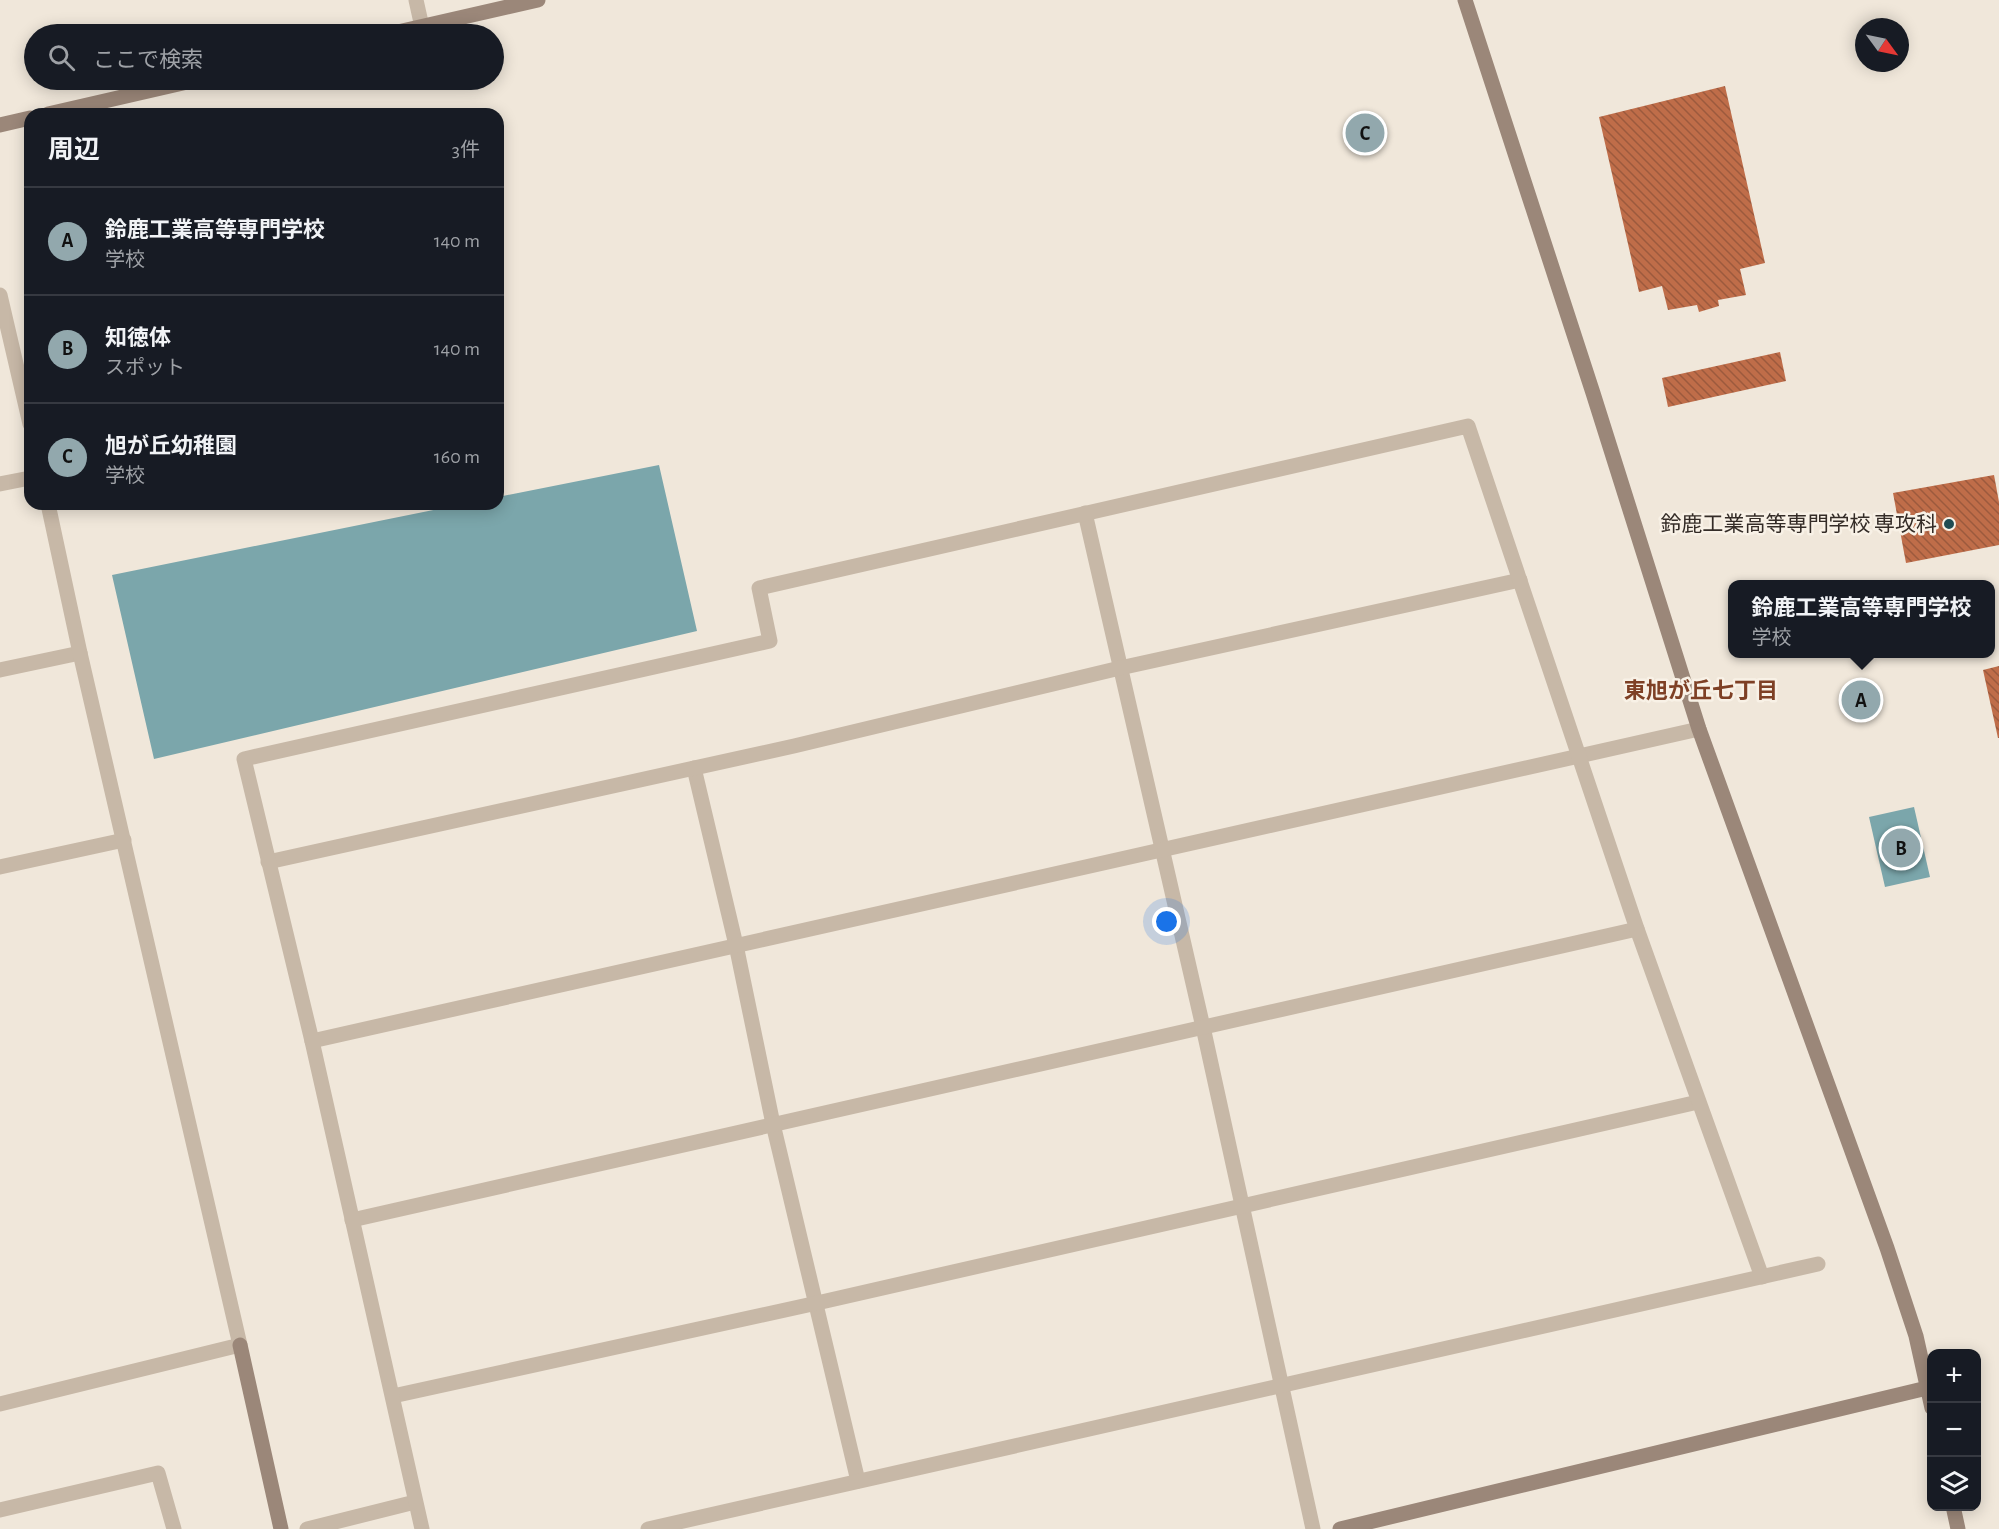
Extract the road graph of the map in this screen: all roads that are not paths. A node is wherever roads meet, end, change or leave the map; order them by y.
1 (416, 0) edge
2 (538, 0) edge
3 (1465, 0) edge
4 (421, 24) edge
5 (435, 24) edge
6 (152, 90) edge
7 (74, 108) edge
8 (24, 119) edge
9 (0, 125) edge
10 (0, 295) edge
11 (24, 398) edge
12 (24, 479) edge
13 (0, 484) edge
14 (49, 510) edge
15 (1085, 513) junction
16 (1520, 580) junction
17 (80, 653) junction
18 (1120, 668) junction
19 (0, 670) edge
20 (1699, 729) junction
21 (1578, 756) junction
22 (694, 768) junction
23 (124, 840) junction
24 (1162, 849) junction
25 (268, 862) junction
26 (0, 867) edge
27 (1637, 929) junction
28 (736, 945) junction
29 (1203, 1027) junction
30 (312, 1041) junction
31 (1698, 1102) junction
32 (773, 1125) junction
33 (1242, 1206) junction
34 (352, 1220) junction
35 (1818, 1264) dead end
36 (1762, 1277) junction
37 (817, 1303) junction
38 (240, 1346) junction
39 (1281, 1387) junction
40 (1927, 1388) joint
41 (393, 1396) junction
42 (0, 1404) edge
43 (858, 1481) junction
44 (415, 1502) junction
45 (0, 1510) edge
46 (1954, 1511) edge
47 (174, 1529) edge
48 (281, 1529) edge
49 (307, 1529) edge
50 (422, 1529) edge
51 (648, 1529) edge
52 (1313, 1529) edge
53 (1340, 1529) edge
54 (1958, 1529) edge

1 - 4 street
2 - 5 street
3 - 20 street
6 - 7 street
8 - 9 street
10 - 11 street
12 - 13 street
14 - 17 street
15 - 16 street
15 - 18 street
15 - 25 street
16 - 18 street
16 - 21 street
17 - 19 street
17 - 23 street
18 - 22 street
18 - 24 street
20 - 21 street
20 - 40 street
21 - 24 street
21 - 27 street
22 - 25 street
22 - 28 street
23 - 26 street
23 - 38 street
24 - 28 street
24 - 29 street
25 - 30 street
27 - 29 street
27 - 31 street
28 - 30 street
28 - 32 street
29 - 32 street
29 - 33 street
30 - 34 street
31 - 33 street
31 - 36 street
32 - 34 street
32 - 37 street
33 - 37 street
33 - 39 street
34 - 41 street
35 - 36 street
36 - 39 street
37 - 41 street
37 - 43 street
38 - 42 street
38 - 48 street
39 - 43 street
39 - 52 street
40 - 53 street
41 - 44 street
43 - 51 street
44 - 49 street
44 - 50 street
45 - 47 street
46 - 54 street

